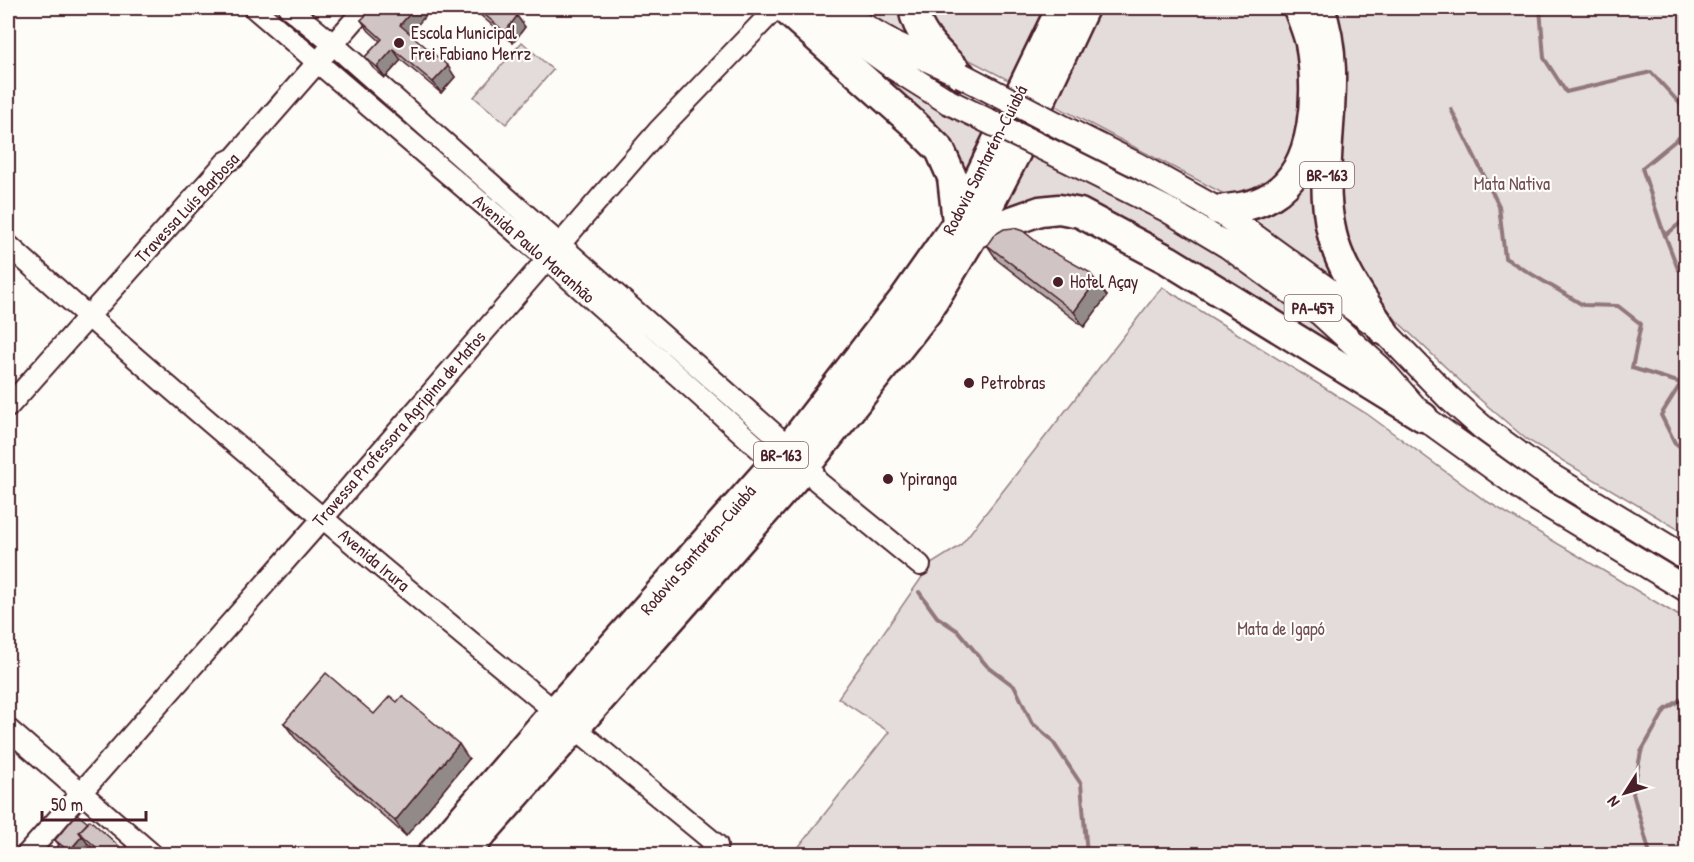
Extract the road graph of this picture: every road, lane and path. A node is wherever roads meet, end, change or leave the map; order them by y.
1 (254, 8) edge
2 (289, 8) edge
3 (365, 8) edge
4 (776, 8) edge
5 (784, 8) edge
6 (811, 8) edge
7 (832, 8) edge
8 (913, 8) edge
9 (1084, 8) edge
10 (1298, 8) edge
11 (1320, 8) edge
12 (1055, 13) edge
13 (333, 44) junction
14 (318, 61) junction
15 (962, 75) junction
16 (1218, 210) junction
17 (965, 228) junction
18 (8, 245) edge
19 (553, 252) junction
20 (87, 316) junction
21 (1383, 330) junction
22 (8, 407) edge
23 (1423, 417) junction
24 (797, 466) junction
25 (323, 518) junction
26 (1686, 558) edge
27 (920, 565) dead end
28 (1686, 589) edge
29 (565, 719) junction
30 (8, 729) edge
31 (81, 793) junction
32 (713, 850) edge
33 (27, 855) edge
34 (152, 855) edge
35 (432, 855) edge
36 (464, 855) edge

1 - 14 street, Avenida Paulo Maranhão
2 - 13 street, Avenida Paulo Maranhão
3 - 13 street, Travessa Luís Barbosa
4 - 19 street, Travessa Professora Agripina de Matos
5 - 17 highway
6 - 23 main road, PA-457, bridge
7 - 15 main road
8 - 15 highway
9 - 17 highway, Rodovia Santarém-Cuiabá / BR-163
10 - 16 highway, BR-163
11 - 21 highway, BR-163
12 - 17 highway, Rodovia Santarém-Cuiabá / BR-163
13 - 14 street, Travessa Luís Barbosa
13 - 19 street, Avenida Paulo Maranhão
14 - 19 street, Avenida Paulo Maranhão
14 - 20 street, Travessa Luís Barbosa
15 - 16 main road, PA-457, bridge
16 - 21 main road, PA-457
17 - 23 highway
17 - 24 highway, Rodovia Santarém-Cuiabá / BR-163
18 - 20 street, Avenida Irura
19 - 24 street, Avenida Paulo Maranhão
19 - 25 street, Travessa Professora Agripina de Matos
20 - 22 street, Travessa Luís Barbosa
20 - 25 street, Avenida Irura
21 - 26 main road, PA-457
23 - 28 main road, PA-457
24 - 27 street, Avenida Paulo Maranhão
24 - 29 highway, Rodovia Santarém-Cuiabá / BR-163
25 - 29 street, Avenida Irura
25 - 31 street, Travessa Professora Agripina de Matos
29 - 32 street, Avenida Irura
29 - 35 highway, Rodovia Santarém-Cuiabá / BR-163
29 - 36 highway, Rodovia Santarém-Cuiabá / BR-163
30 - 31 street
31 - 33 street, Travessa Professora Agripina de Matos
31 - 34 street

